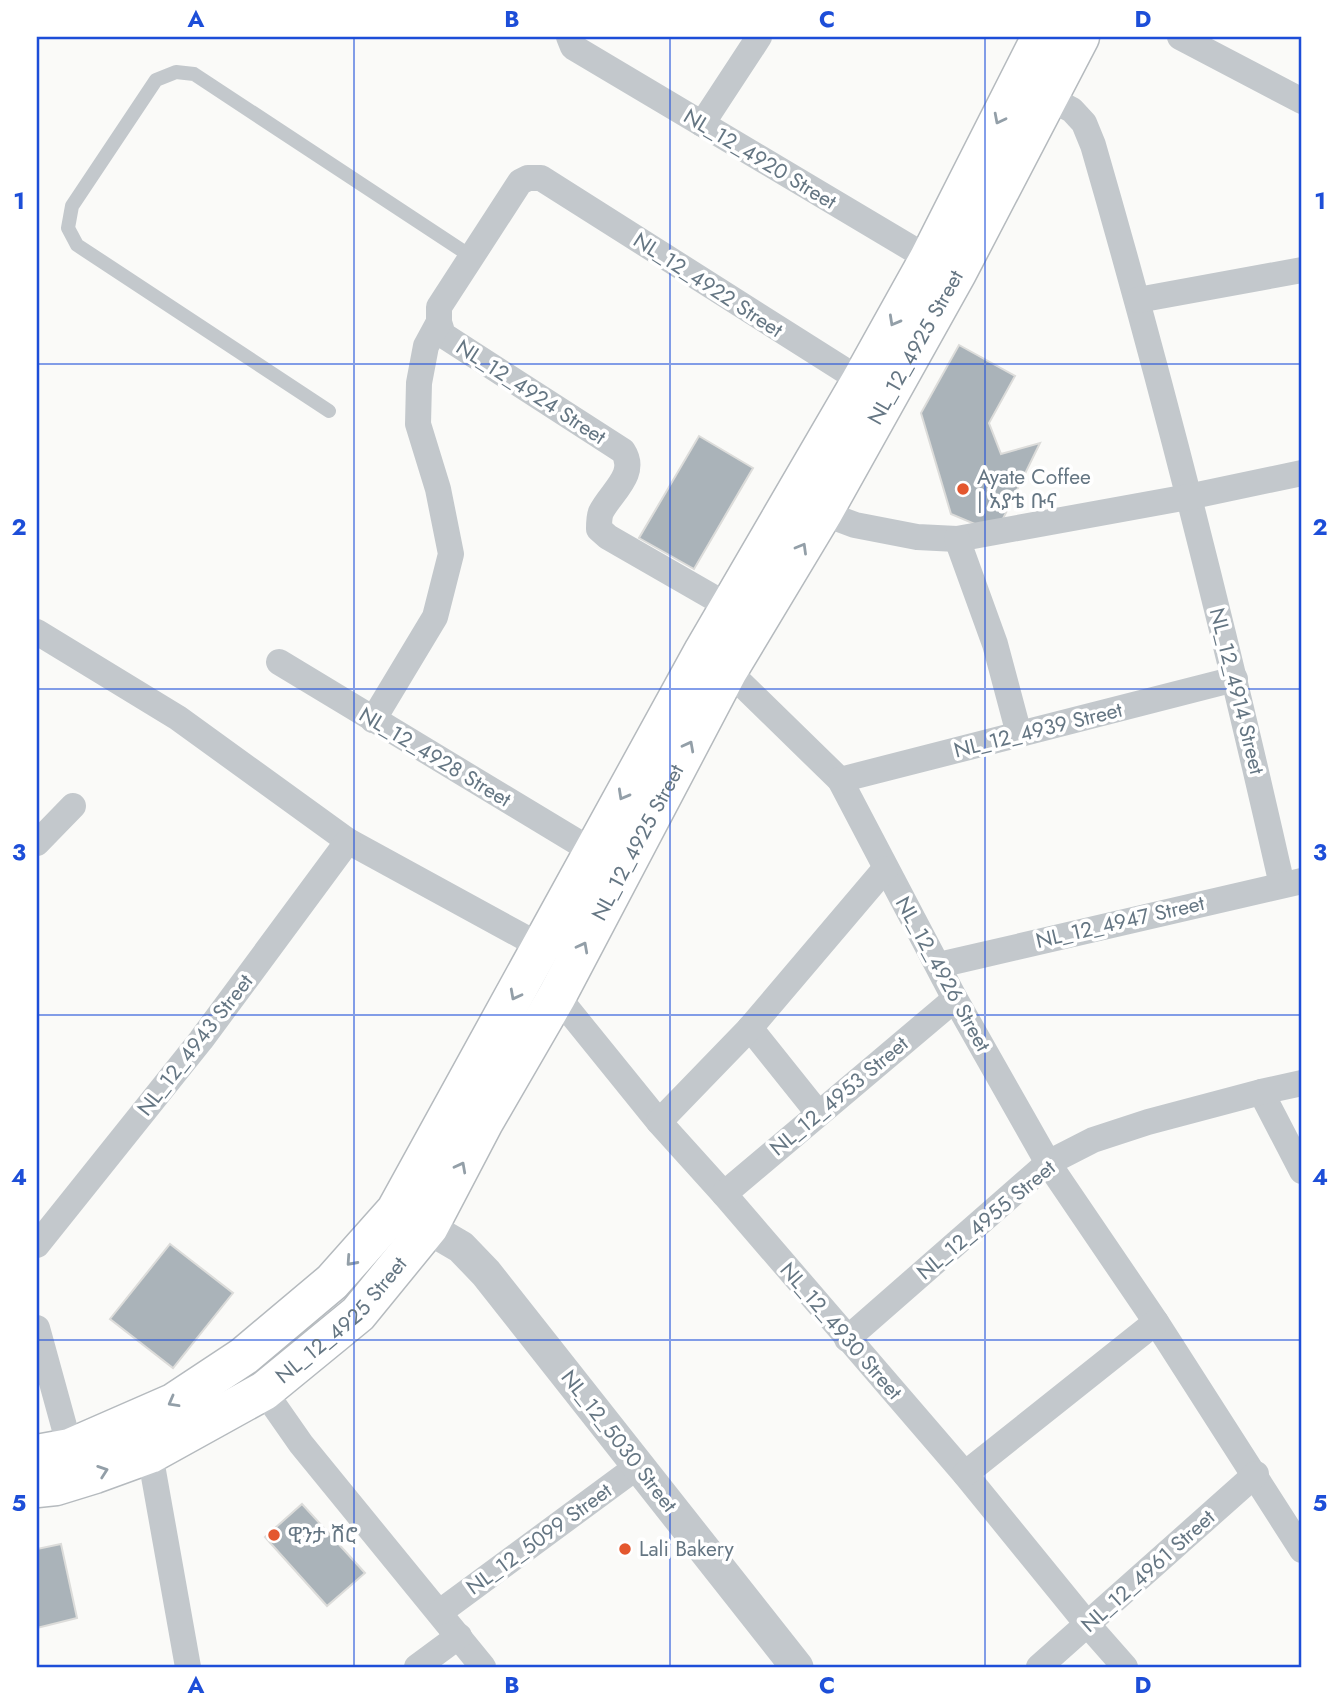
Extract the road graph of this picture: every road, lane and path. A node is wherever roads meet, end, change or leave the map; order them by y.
1 (569, 37) edge
2 (760, 37) edge
3 (1041, 37) edge
4 (1080, 37) edge
5 (1180, 37) edge
6 (1033, 90) junction
7 (1302, 101) edge
8 (702, 124) junction
9 (472, 257) junction
10 (942, 266) junction
11 (1302, 270) edge
12 (1138, 300) junction
13 (439, 322) junction
14 (874, 389) junction
15 (329, 411) dead end
16 (1302, 473) edge
17 (1188, 497) junction
18 (823, 513) junction
19 (957, 539) junction
20 (729, 606) junction
21 (37, 632) edge
22 (716, 660) junction
23 (279, 662) dead end
24 (1236, 679) junction
25 (373, 720) junction
26 (1019, 734) junction
27 (840, 780) junction
28 (73, 806) dead end
29 (348, 841) junction
30 (37, 843) edge
31 (592, 851) junction
32 (885, 869) junction
33 (1292, 883) edge
34 (540, 946) junction
35 (939, 965) junction
36 (557, 996) junction
37 (955, 999) junction
38 (750, 1028) junction
39 (1302, 1083) edge
40 (1261, 1092) junction
41 (818, 1113) junction
42 (659, 1122) junction
43 (1048, 1163) junction
44 (1302, 1171) edge
45 (724, 1194) junction
46 (412, 1219) junction
47 (37, 1245) edge
48 (1156, 1322) junction
49 (37, 1328) edge
50 (847, 1339) junction
51 (264, 1391) junction
52 (53, 1451) edge
53 (150, 1454) junction
54 (638, 1466) junction
55 (965, 1474) junction
56 (1255, 1475) junction
57 (37, 1488) edge
58 (1302, 1550) edge
59 (440, 1612) junction
60 (1088, 1625) junction
61 (459, 1636) junction
62 (188, 1667) edge
63 (416, 1667) edge
64 (483, 1667) edge
65 (797, 1667) edge
66 (1039, 1667) edge
67 (1125, 1667) edge

1 - 8 street, NL_12_4920 Street
2 - 8 street
3 - 6 main road, NL_12_4925 Street
4 - 6 main road, NL_12_4925 Street
5 - 7 street
6 - 10 main road, NL_12_4925 Street
6 - 12 street, NL_12_4914 Street
8 - 10 street, NL_12_4920 Street
9 - 13 street
9 - 14 street, NL_12_4922 Street
9 - 15 lane
10 - 14 main road, NL_12_4925 Street
11 - 12 street
12 - 17 street, NL_12_4914 Street
13 - 20 street, NL_12_4924 Street
13 - 25 street
14 - 18 main road, NL_12_4925 Street
14 - 20 main road, NL_12_4925 Street
16 - 17 street
17 - 19 street
17 - 24 street, NL_12_4914 Street
18 - 19 street
22 -> 18 main road, NL_12_4925 Street
19 - 26 street
20 - 22 main road, NL_12_4925 Street
21 - 29 street
22 - 27 street, NL_12_4926 Street
22 -> 31 main road, NL_12_4925 Street
36 -> 22 main road, NL_12_4925 Street
23 - 25 street, NL_12_4928 Street
24 - 26 street, NL_12_4939 Street
24 - 33 street, NL_12_4914 Street
25 - 31 street, NL_12_4928 Street
26 - 27 street, NL_12_4939 Street
27 - 32 street, NL_12_4926 Street
28 - 30 street
29 - 34 street
29 - 47 street, NL_12_4943 Street
31 - 34 main road, NL_12_4925 Street
32 - 35 street, NL_12_4926 Street
32 - 38 street
33 - 35 street, NL_12_4947 Street
34 -> 46 main road, NL_12_4925 Street
35 - 37 street, NL_12_4926 Street
36 - 42 street, NL_12_4930 Street
46 -> 36 main road, NL_12_4925 Street
37 - 41 street, NL_12_4953 Street
37 - 43 street, NL_12_4926 Street
38 - 41 street
38 - 42 street
39 - 40 street, NL_12_4955 Street
40 - 43 street, NL_12_4955 Street
40 - 44 street
41 - 45 street, NL_12_4953 Street
42 - 45 street, NL_12_4930 Street
43 - 48 street, NL_12_4926 Street
43 - 50 street, NL_12_4955 Street
45 - 50 street, NL_12_4930 Street
46 - 51 main road, NL_12_4925 Street
46 -> 52 main road, NL_12_4925 Street
46 - 54 street, NL_12_5030 Street
48 - 55 street
48 - 56 street, NL_12_4926 Street
49 - 52 street
50 - 55 street, NL_12_4930 Street
51 - 53 main road, NL_12_4925 Street
51 - 59 street
57 -> 53 main road, NL_12_4925 Street
53 - 62 street
54 - 59 street, NL_12_5099 Street
54 - 65 street, NL_12_5030 Street
55 - 60 street, NL_12_4930 Street
56 - 58 street, NL_12_4926 Street
56 - 60 street, NL_12_4961 Street
59 - 61 street
60 - 66 street, NL_12_4961 Street
60 - 67 street, NL_12_4930 Street
61 - 63 street
61 - 64 street

